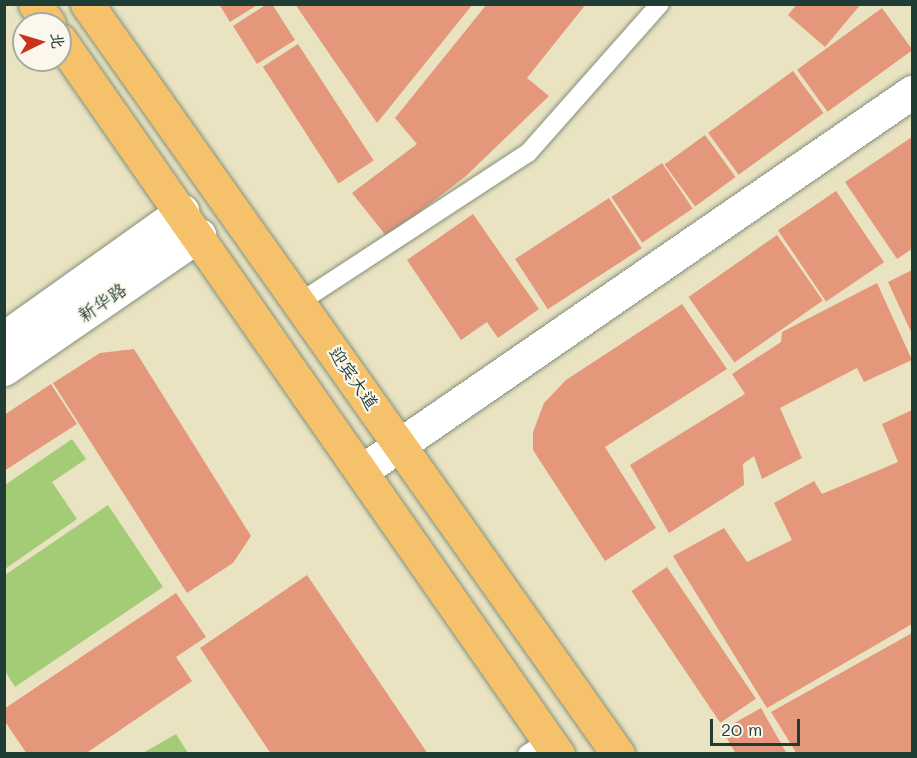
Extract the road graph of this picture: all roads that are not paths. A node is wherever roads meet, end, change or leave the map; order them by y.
1 (87, 4) edge
2 (660, 4) edge
3 (72, 57) edge
4 (912, 92) edge
5 (191, 223) junction
6 (300, 302) junction
7 (4, 338) edge
8 (4, 369) edge
9 (400, 445) junction
10 (363, 470) junction
11 (545, 749) edge
12 (618, 753) edge

1 - 6 main road, 迎宾大道
2 - 6 lane
3 - 5 main road
4 - 9 street
5 - 7 street, 新华路
5 - 8 street, 新华路
5 - 10 main road
6 - 9 main road, 迎宾大道
9 - 10 street
9 - 12 main road, 迎宾大道
10 - 11 main road

